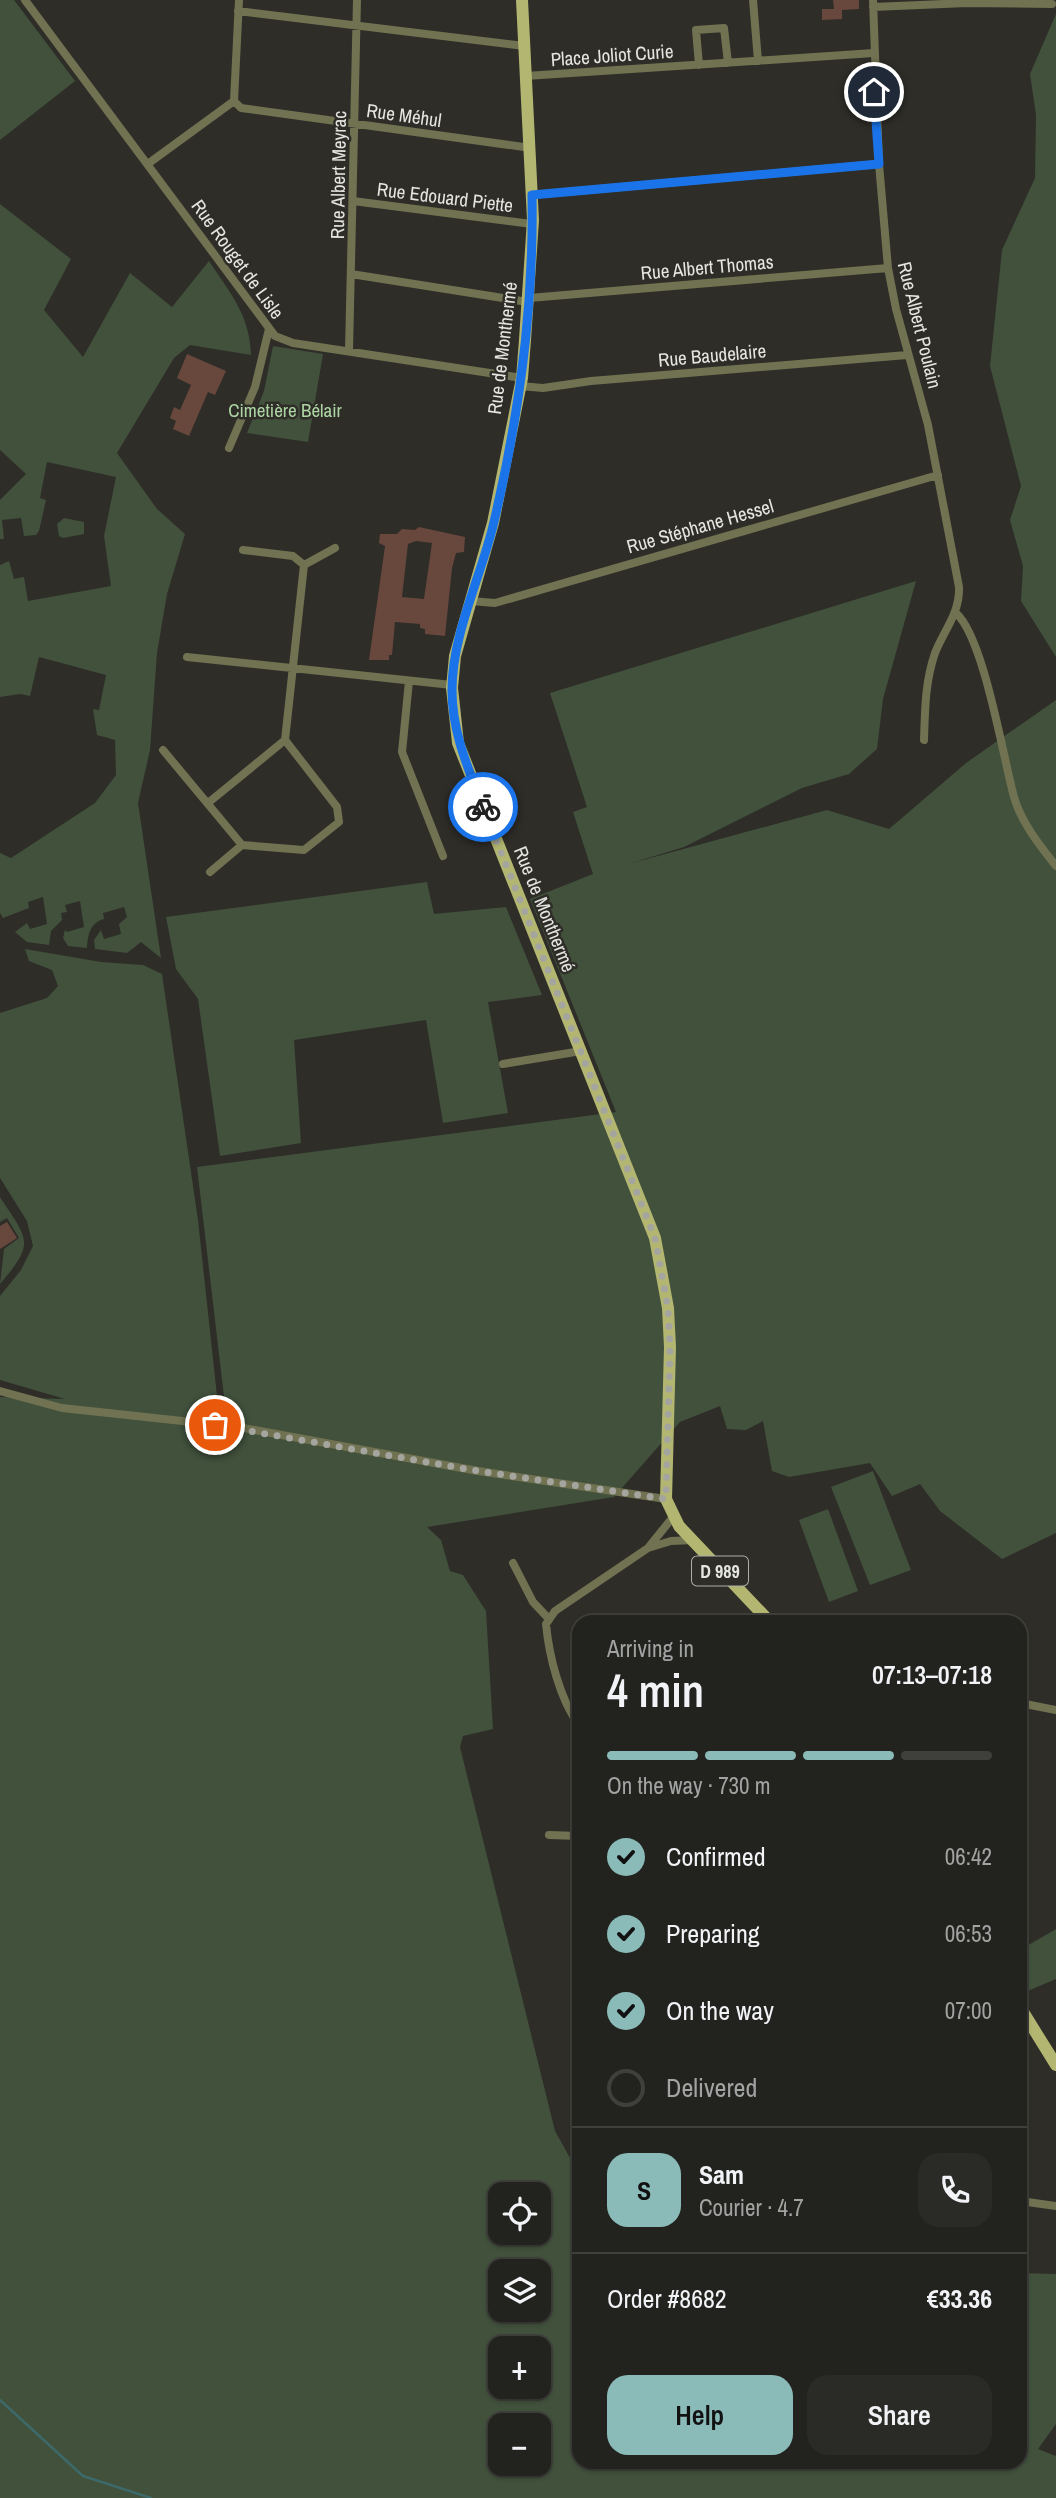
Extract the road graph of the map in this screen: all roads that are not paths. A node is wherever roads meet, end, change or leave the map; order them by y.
1 (25, 0) edge
2 (239, 0) edge
3 (357, 0) edge
4 (522, 0) edge
5 (753, 0) edge
6 (873, 3) edge
7 (1052, 4) dead end
8 (238, 11) junction
9 (357, 25) junction
10 (524, 46) junction
11 (873, 53) junction
12 (758, 61) junction
13 (728, 63) junction
14 (699, 65) junction
15 (526, 76) junction
16 (234, 101) junction
17 (355, 124) junction
18 (531, 148) junction
19 (149, 163) junction
20 (879, 164) junction
21 (532, 195) junction
22 (353, 201) junction
23 (532, 224) junction
24 (888, 268) junction
25 (351, 274) junction
26 (528, 300) junction
27 (269, 329) junction
28 (349, 351) junction
29 (907, 355) junction
30 (521, 382) junction
31 (229, 448) dead end
32 (938, 475) junction
33 (335, 548) dead end
34 (243, 550) dead end
35 (304, 565) junction
36 (471, 601) junction
37 (956, 613) junction
38 (187, 657) dead end
39 (293, 669) junction
40 (409, 681) junction
41 (452, 685) junction
42 (285, 740) junction
43 (925, 740) dead end
44 (163, 750) dead end
45 (208, 803) junction
46 (242, 845) junction
47 (443, 856) dead end
48 (1056, 866) edge
49 (210, 872) dead end
50 (581, 1051) junction
51 (503, 1063) dead end
52 (0, 1391) edge
53 (666, 1499) junction
54 (673, 1517) junction
55 (694, 1540) junction
56 (648, 1548) junction
57 (513, 1563) dead end
58 (764, 1615) edge
59 (549, 1619) junction
60 (1027, 1704) edge
61 (1056, 1710) edge
62 (572, 1715) edge
63 (549, 1835) dead end
64 (572, 1836) edge
65 (1027, 2018) edge
66 (1056, 2065) edge
67 (1027, 2202) edge
68 (1056, 2206) edge

1 - 19 street, Rue Rouget de Lisle
2 - 8 street
3 - 9 street, Rue Albert Meyrac
4 - 10 main road, Rue de Monthermé / D 989
5 - 12 street
6 - 7 street
6 - 11 street, Rue Albert Poulain
8 - 9 street
8 - 16 street
9 - 10 street
9 - 17 street, Rue Albert Meyrac
10 - 15 main road, Rue de Monthermé / D 989
11 - 12 street, Place Joliot Curie
11 - 20 street, Rue Albert Poulain
12 - 13 street, Place Joliot Curie
13 - 14 street, Place Joliot Curie
13 - 14 street, Place Joliot Curie
14 - 15 street, Place Joliot Curie
15 - 18 main road, Rue de Monthermé / D 989
16 - 17 street, Rue Méhul
16 - 19 street
17 - 18 street, Rue Méhul
17 - 22 street, Rue Albert Meyrac
18 - 21 main road, Rue de Monthermé / D 989
19 - 27 street, Rue Rouget de Lisle
20 - 21 street
20 - 24 street, Rue Albert Poulain
21 - 23 main road, Rue de Monthermé / D 989
22 - 23 street, Rue Edouard Piette
22 - 25 street, Rue Albert Meyrac
23 - 26 main road, Rue de Monthermé / D 989
24 - 26 street, Rue Albert Thomas
24 - 29 street, Rue Albert Poulain
25 - 26 street, Rue Albert Thomas
25 - 28 street, Rue Albert Meyrac
26 - 30 main road, Rue de Monthermé / D 989
27 - 28 street, Rue Rouget de Lisle
27 - 31 street
28 - 30 street, Rue Rouget de Lisle
29 - 30 street, Rue Baudelaire
29 - 32 street, Rue Albert Poulain
30 - 36 main road, Rue de Monthermé / D 989
32 - 36 street, Rue Stéphane Hessel
32 - 37 street, Rue Albert Poulain
33 - 35 street
34 - 35 street
35 - 39 street
36 - 41 main road, Rue de Monthermé / D 989
37 - 43 street
37 - 48 street
38 - 39 street
39 - 40 street
39 - 42 street
40 - 41 street
40 - 47 street
41 - 50 main road, Rue de Monthermé / D 989
42 - 45 street
42 - 46 street
44 - 45 street
45 - 46 street
46 - 49 street
50 - 51 street
50 - 53 main road, Rue de Monthermé / D 989
52 - 53 street
53 - 54 main road, Rue de Monthermé / D 989
54 - 55 main road, Rue de Monthermé / D 989
54 - 56 street
55 - 56 street
55 - 58 main road, Rue de Monthermé / D 989
56 - 59 street
57 - 59 street
59 - 62 street
60 - 61 street
63 - 64 street
65 - 66 main road
67 - 68 street

